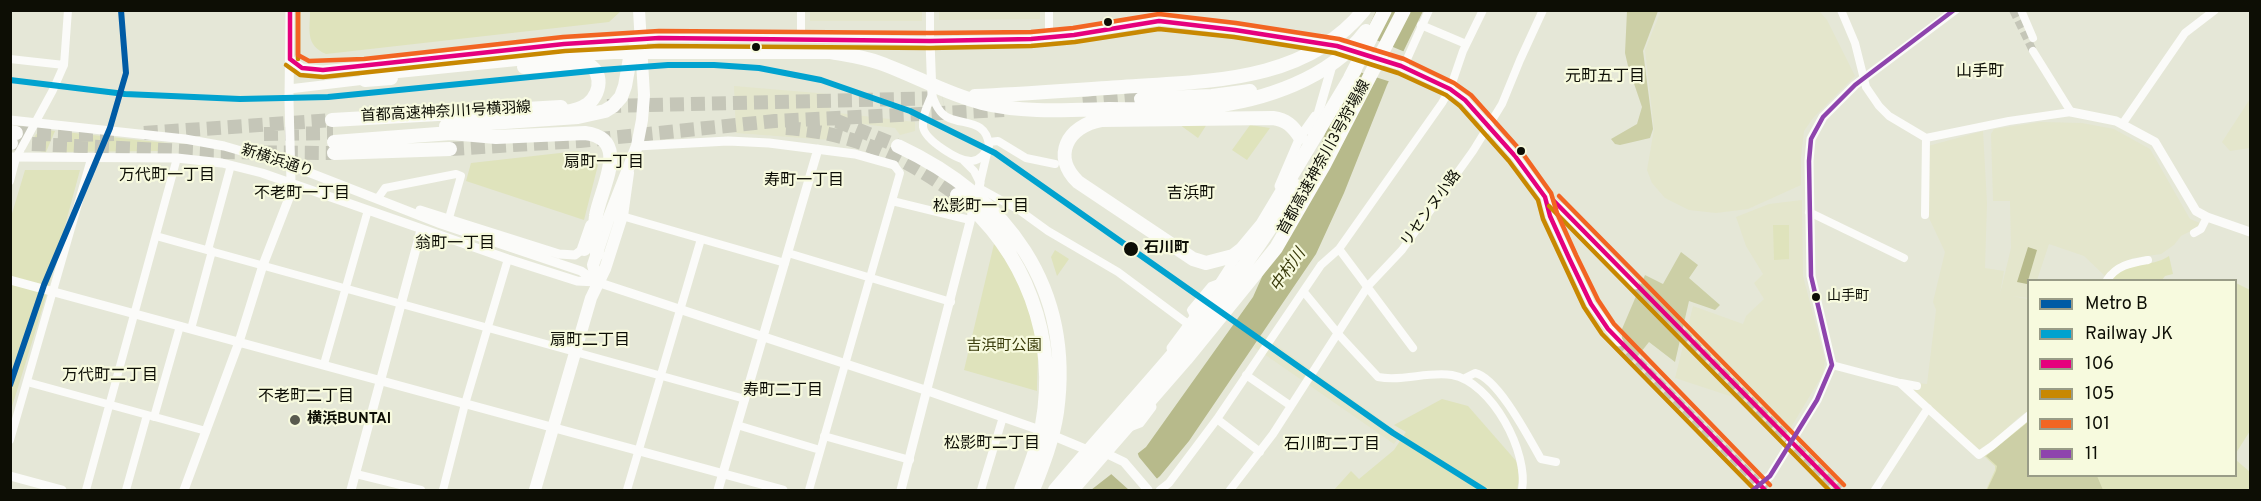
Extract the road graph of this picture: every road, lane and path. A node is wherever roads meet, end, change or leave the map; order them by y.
1 (68, 10) edge
2 (290, 10) edge
3 (801, 10) edge
4 (930, 10) edge
5 (1049, 10) edge
6 (1159, 10) edge
7 (1355, 10) edge
8 (1364, 10) edge
9 (1383, 10) edge
10 (1404, 10) edge
11 (1428, 10) edge
12 (1483, 10) edge
13 (1543, 10) edge
14 (1841, 10) edge
15 (1955, 10) edge
16 (2021, 10) edge
17 (2215, 10) edge
18 (640, 16) edge
19 (1158, 21) junction
20 (1421, 25) junction
21 (1366, 31) junction
22 (801, 38) junction
23 (1049, 38) junction
24 (2033, 38) dead end
25 (639, 39) junction
26 (930, 41) junction
27 (1466, 44) junction
28 (1337, 46) junction
29 (2033, 51) tunnel mouth
30 (10, 59) edge
31 (290, 59) junction
32 (64, 65) junction
33 (365, 66) junction
34 (1402, 67) junction
35 (421, 70) junction
36 (1354, 70) junction
37 (1863, 78) junction
38 (365, 80) junction
39 (289, 89) junction
40 (1450, 89) junction
41 (1141, 99) tunnel mouth
42 (939, 101) junction
43 (561, 106) dead end
44 (1318, 112) junction
45 (2070, 112) junction
46 (924, 119) junction
47 (513, 121) junction
48 (34, 123) junction
49 (2123, 123) junction
50 (1489, 126) junction
51 (12, 134) edge
52 (333, 137) junction
53 (1300, 137) junction
54 (1926, 138) junction
55 (989, 144) junction
56 (637, 146) junction
57 (898, 146) tunnel mouth
58 (450, 149) tunnel mouth
59 (818, 149) junction
60 (13, 158) edge
61 (177, 158) junction
62 (91, 159) junction
63 (963, 160) junction
64 (1055, 164) dead end
65 (231, 165) junction
66 (290, 165) junction
67 (894, 165) joint
68 (628, 173) junction
69 (10, 181) edge
70 (291, 183) junction
71 (980, 186) junction
72 (957, 195) tunnel mouth
73 (1545, 197) junction
74 (378, 198) junction
75 (892, 201) junction
76 (389, 202) junction
77 (368, 210) junction
78 (1809, 212) junction
79 (1925, 215) dead end
80 (622, 216) junction
81 (2207, 217) junction
82 (449, 218) junction
83 (602, 218) junction
84 (970, 220) junction
85 (421, 230) junction
86 (2250, 232) edge
87 (2194, 233) dead end
88 (156, 236) junction
89 (701, 239) junction
90 (1339, 249) junction
91 (210, 250) junction
92 (590, 251) junction
93 (788, 253) junction
94 (1904, 258) dead end
95 (508, 259) junction
96 (2148, 260) dead end
97 (784, 263) junction
98 (263, 265) junction
99 (871, 278) junction
100 (2108, 279) edge
101 (10, 280) edge
102 (597, 282) junction
103 (1635, 285) tunnel mouth
104 (1368, 286) junction
105 (345, 289) junction
106 (54, 291) junction
107 (1304, 292) junction
108 (951, 302) junction
109 (400, 304) junction
110 (680, 310) junction
111 (134, 313) junction
112 (1191, 320) junction
113 (180, 326) junction
114 (488, 327) junction
115 (191, 329) junction
116 (1338, 333) junction
117 (762, 338) junction
118 (239, 342) junction
119 (1619, 342) tunnel mouth
120 (1413, 348) dead end
121 (574, 352) junction
122 (846, 363) junction
123 (324, 364) junction
124 (1832, 365) junction
125 (1246, 375) junction
126 (661, 376) junction
127 (1465, 378) junction
128 (381, 380) junction
129 (27, 382) junction
130 (1899, 383) junction
131 (1917, 386) dead end
132 (928, 391) junction
133 (745, 399) junction
134 (465, 404) junction
135 (110, 405) junction
136 (1291, 406) junction
137 (1928, 408) junction
138 (151, 416) junction
139 (1003, 417) junction
140 (2027, 417) edge
141 (1217, 418) junction
142 (737, 425) junction
143 (554, 427) junction
144 (206, 431) junction
145 (1116, 432) junction
146 (824, 436) junction
147 (10, 440) edge
148 (820, 450) junction
149 (639, 451) junction
150 (1101, 451) junction
151 (1260, 452) junction
152 (910, 460) junction
153 (1556, 462) dead end
154 (356, 474) junction
155 (723, 474) junction
156 (10, 476) edge
157 (62, 490) edge
158 (86, 490) edge
159 (126, 490) edge
160 (184, 490) edge
161 (351, 490) edge
162 (421, 490) edge
163 (443, 490) edge
164 (535, 490) edge
165 (627, 490) edge
166 (718, 490) edge
167 (783, 490) edge
168 (808, 490) edge
169 (901, 490) edge
170 (981, 490) edge
171 (1021, 490) edge
172 (1034, 490) edge
173 (1055, 490) edge
174 (1065, 490) edge
175 (1072, 490) edge
176 (1148, 490) edge
177 (1160, 490) edge
178 (1230, 490) edge
179 (1522, 490) edge
180 (1753, 490) edge
181 (1875, 490) edge

1 - 32 street
2 - 31 street
3 - 22 street
4 - 26 street
5 - 23 street
6 - 19 street
7 - 28 street
8 - 42 highway
9 - 21 highway
9 - 36 highway, 首都高速神奈川3号狩場線
10 - 175 highway, 首都高速神奈川3号狩場線
11 - 20 street
12 - 27 street
13 - 50 street, リセンヌ小路
14 - 37 street
15 - 37 street
16 - 24 street
17 - 49 street
18 - 25 main road
19 - 23 street
19 - 28 street
20 - 27 street
20 - 34 street
21 - 35 highway
21 - 41 highway
22 - 25 street
22 - 26 street
23 - 26 street
25 - 33 street
25 - 47 highway
25 - 56 main road
26 - 42 street
27 - 40 street
28 - 34 street
28 - 44 street
29 - 45 street
30 - 32 street
31 - 33 street
31 - 39 street
32 - 48 street
33 - 35 highway
34 - 40 street
35 - 38 highway
36 - 53 highway
36 - 173 highway, 首都高速神奈川3号狩場線
37 - 54 street
37 - 78 street
38 - 39 street
38 - 47 highway
39 - 66 street
40 - 50 street
40 - 90 street
42 - 46 street
42 - 46 street
42 - 55 street
43 - 52 highway, 首都高速神奈川1号横羽線
44 - 53 street
44 - 145 street
45 - 49 street
45 - 54 street
46 - 63 street
47 - 52 highway
48 - 51 street, 新横浜通り
48 - 60 street
48 - 66 street, 新横浜通り
49 - 81 street
50 - 73 street
50 - 104 street, リセンヌ小路
52 - 58 highway
52 - 83 highway
53 - 112 street
54 - 79 street
55 - 63 street
55 - 64 street
55 - 71 street
56 - 59 street
56 - 68 main road
57 - 172 highway
59 - 67 street
59 - 93 street
60 - 62 street, 新横浜通り
60 - 69 street
61 - 62 street, 新横浜通り
61 - 65 street, 新横浜通り
61 - 88 street
62 - 106 street
63 - 71 street
65 - 70 street, 新横浜通り
65 - 91 street
66 - 70 street
66 - 74 street, 新横浜通り
67 - 75 street
68 - 80 main road
68 - 83 main road
70 - 77 street, 新横浜通り
70 - 98 street
71 - 84 street
71 - 112 street
72 - 171 highway
73 - 103 street
73 - 119 street
74 - 76 street, 新横浜通り
74 - 82 street
75 - 84 street
75 - 99 street
76 - 82 street
76 - 102 street, 新横浜通り
77 - 85 street, 新横浜通り
77 - 105 street
78 - 94 street
78 - 124 street
80 - 89 street
80 - 102 main road
81 - 86 street
81 - 87 street
82 - 92 street
83 - 92 highway
83 - 92 highway
84 - 108 street
85 - 95 street, 新横浜通り
85 - 109 street
88 - 91 street
88 - 111 street
89 - 97 street
89 - 110 street
90 - 104 street
90 - 107 street
91 - 98 street
91 - 115 street
92 - 102 main road
93 - 97 street
93 - 99 street
95 - 102 street, 新横浜通り
95 - 114 street
96 - 100 street
97 - 117 street
98 - 105 street
98 - 118 street
99 - 108 street
99 - 122 street
101 - 106 street
102 - 110 street
102 - 121 main road
104 - 116 street, リセンヌ小路
104 - 120 street
105 - 109 street
105 - 123 street
106 - 111 street
106 - 129 street
107 - 116 street
107 - 125 street
108 - 132 street
109 - 114 street
109 - 128 street
110 - 117 street
110 - 126 street
111 - 113 street
111 - 135 street
112 - 145 street
113 - 115 street
113 - 138 street
114 - 121 street
114 - 134 street
115 - 118 street
116 - 127 street
116 - 136 street, リセンヌ小路
117 - 122 street
117 - 133 street
118 - 123 street
118 - 144 street
121 - 126 street
121 - 143 main road
122 - 132 street
122 - 146 street
123 - 128 street
124 - 130 street
124 - 180 street
125 - 136 street
125 - 141 street
126 - 133 street
126 - 149 street
127 - 153 street
127 - 179 street
128 - 134 street
128 - 154 street
129 - 135 street
129 - 147 street
130 - 131 street
130 - 137 street
132 - 139 street
132 - 152 street
133 - 142 street
134 - 143 street
134 - 163 street
135 - 138 street
135 - 158 street
136 - 151 street, リセンヌ小路
137 - 140 street
137 - 181 street
138 - 144 street
138 - 159 street
139 - 150 street
139 - 170 street
141 - 151 street
141 - 177 street
142 - 148 street
142 - 155 street
143 - 149 street
143 - 164 main road
144 - 160 street
145 - 150 street
146 - 148 street
146 - 152 street
148 - 168 street
149 - 155 street
149 - 165 street
150 - 174 street
150 - 176 street
151 - 178 street, リセンヌ小路
152 - 169 street
154 - 161 street
154 - 162 street
155 - 166 street
155 - 167 street
156 - 157 street

